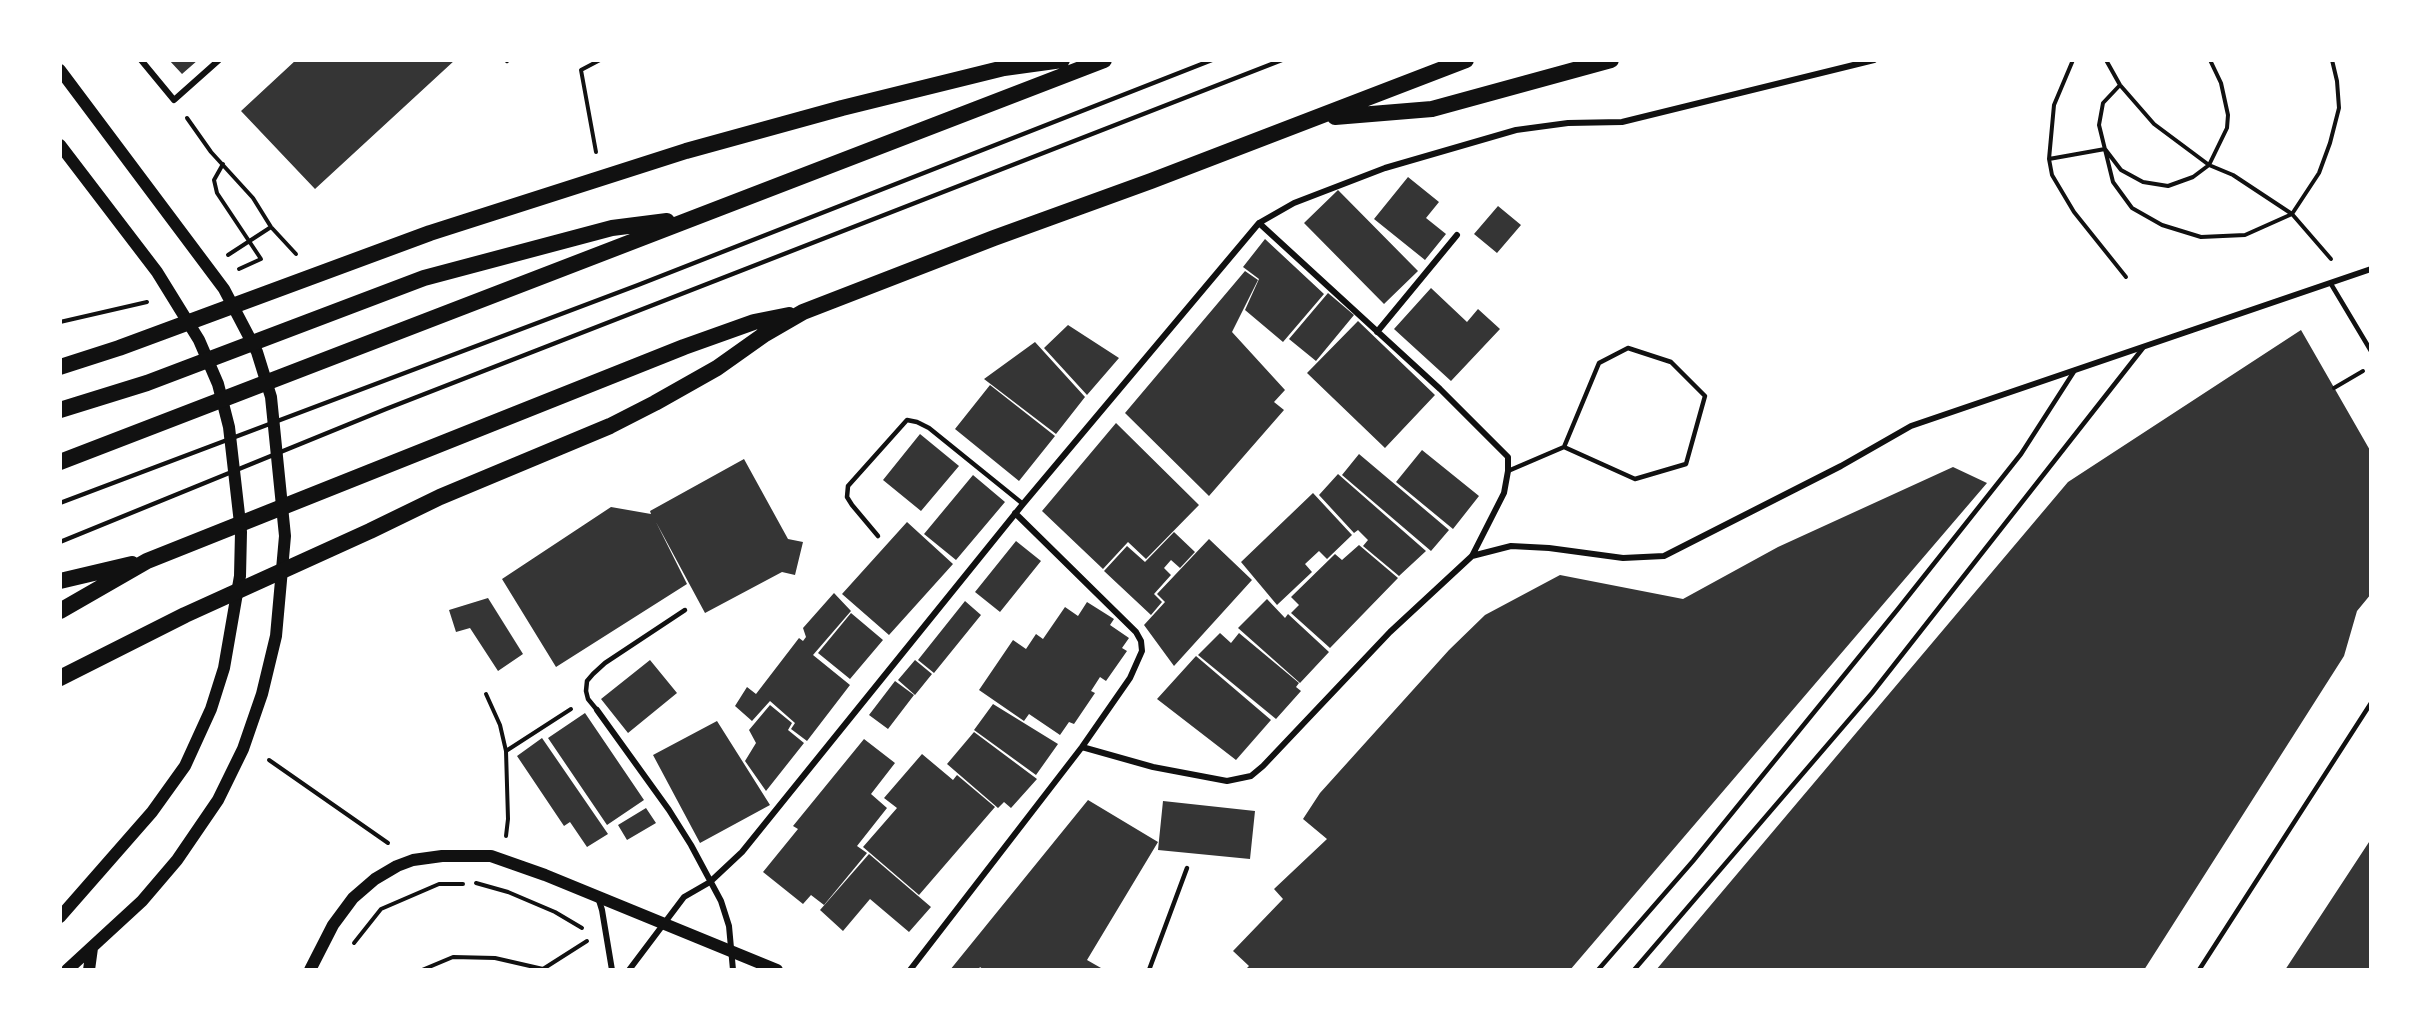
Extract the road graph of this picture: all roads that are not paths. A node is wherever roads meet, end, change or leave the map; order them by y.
1 (141, 60) edge
2 (219, 60) edge
3 (1062, 60) edge
4 (1104, 60) edge
5 (1212, 60) edge
6 (1282, 60) edge
7 (1466, 60) edge
8 (1611, 60) edge
9 (1874, 60) edge
10 (60, 70) edge
11 (1316, 118) junction
12 (60, 145) edge
13 (692, 218) junction
14 (1259, 223) junction
15 (1457, 235) dead end
16 (2371, 269) edge
17 (2331, 284) junction
18 (803, 312) junction
19 (1377, 332) junction
20 (2145, 346) junction
21 (2371, 351) edge
22 (60, 367) edge
23 (2075, 370) junction
24 (60, 410) edge
25 (1564, 447) junction
26 (60, 462) edge
27 (1508, 471) junction
28 (60, 503) edge
29 (1023, 504) junction
30 (1015, 513) junction
31 (878, 536) dead end
32 (60, 542) edge
33 (1472, 555) junction
34 (147, 561) junction
35 (60, 581) edge
36 (686, 610) dead end
37 (60, 611) edge
38 (60, 678) edge
39 (2371, 703) edge
40 (597, 710) joint
41 (1082, 747) junction
42 (1187, 868) dead end
43 (710, 882) junction
44 (597, 897) junction
45 (60, 917) edge
46 (664, 924) junction
47 (92, 948) junction
48 (731, 953) junction
49 (67, 970) edge
50 (89, 970) edge
51 (310, 970) edge
52 (612, 970) edge
53 (629, 970) edge
54 (733, 970) edge
55 (777, 970) edge
56 (910, 970) edge
57 (1149, 970) edge
58 (1598, 970) edge
59 (1634, 970) edge
60 (2199, 970) edge

1 - 2 street
3 - 22 highway
4 - 13 highway
5 - 28 lane
6 - 32 lane
7 - 11 highway
8 - 11 highway
9 - 14 street
10 - 47 main road
11 - 18 highway
12 - 45 main road
13 - 24 highway
13 - 26 highway
14 - 19 street
14 - 29 street
15 - 19 street
16 - 17 street
17 - 20 street
17 - 21 lane
18 - 34 highway
18 - 38 highway
19 - 27 street
20 - 23 street
20 - 59 lane
23 - 33 street
23 - 58 lane
25 - 25 lane
25 - 27 lane
27 - 33 street
29 - 30 street
29 - 31 lane
30 - 41 street
30 - 43 street
33 - 41 street
34 - 35 highway
34 - 37 highway
36 - 40 lane
39 - 60 lane
40 - 43 street
41 - 56 street
42 - 57 lane
43 - 46 street
43 - 48 street
44 - 46 main road
44 - 51 main road
44 - 52 street
46 - 48 main road
46 - 53 street
47 - 49 main road
47 - 50 main road
48 - 54 street
48 - 55 main road

